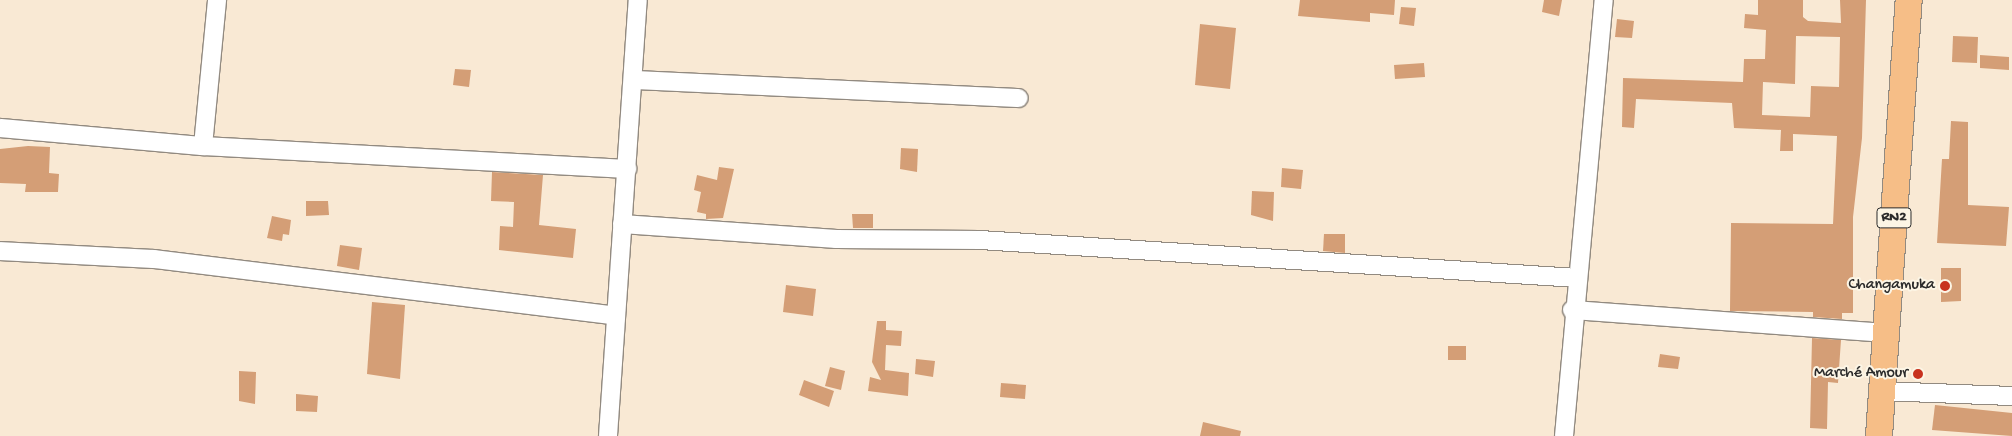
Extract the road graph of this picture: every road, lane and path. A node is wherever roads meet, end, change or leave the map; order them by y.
1 (218, 0) edge
2 (638, 0) edge
3 (1604, 0) edge
4 (1909, 0) edge
5 (634, 80) junction
6 (1019, 98) dead end
7 (0, 128) edge
8 (203, 146) junction
9 (627, 169) junction
10 (622, 224) junction
11 (0, 251) edge
12 (1577, 278) junction
13 (1572, 310) junction
14 (613, 315) junction
15 (1887, 332) junction
16 (1881, 391) junction
17 (2012, 396) edge
18 (608, 436) edge
19 (1564, 436) edge
20 (1878, 436) edge

1 - 8 street
2 - 5 street
3 - 12 street
4 - 15 highway, RN2
5 - 6 street
5 - 9 street
7 - 8 street
8 - 9 street
9 - 10 street
10 - 12 street
10 - 14 street
11 - 14 street
12 - 13 street
13 - 15 street
13 - 19 street
14 - 18 street
15 - 16 highway, RN2
16 - 17 street
16 - 20 highway, RN2

